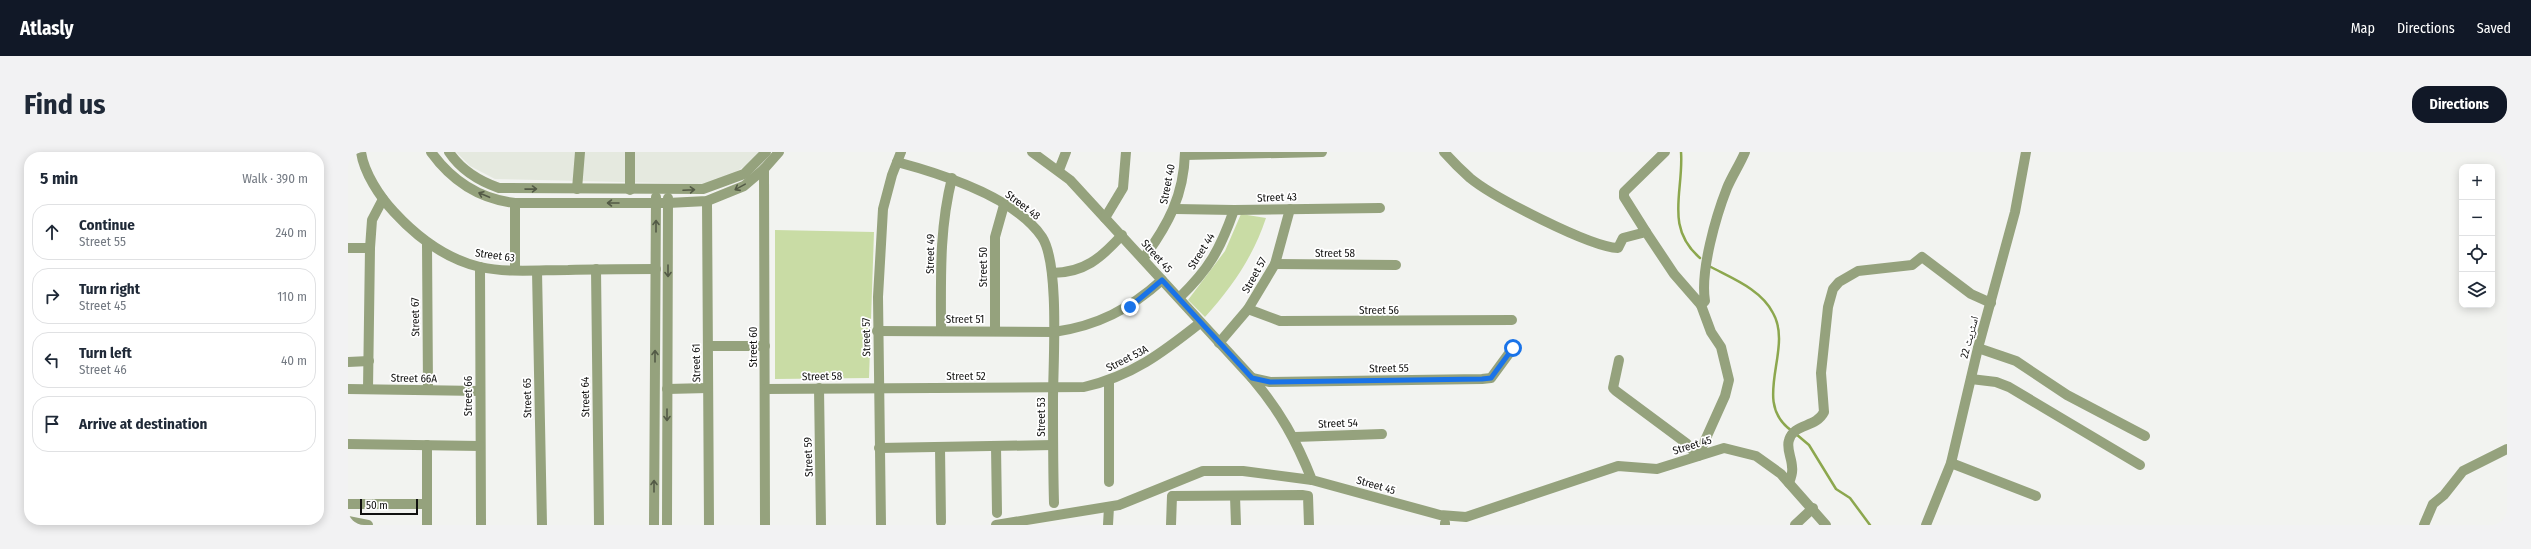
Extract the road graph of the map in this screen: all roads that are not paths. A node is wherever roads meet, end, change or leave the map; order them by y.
1 (361, 152) edge
2 (432, 152) edge
3 (449, 152) edge
4 (580, 152) edge
5 (630, 152) edge
6 (766, 152) edge
7 (779, 152) edge
8 (901, 152) edge
9 (1032, 152) edge
10 (1066, 152) edge
11 (1126, 152) edge
12 (1322, 152) edge
13 (1444, 152) edge
14 (1665, 152) edge
15 (1745, 152) edge
16 (2026, 152) edge
17 (1185, 153) edge
18 (897, 162) junction
19 (764, 169) junction
20 (1059, 170) junction
21 (952, 178) junction
22 (578, 189) junction
23 (630, 190) junction
24 (656, 190) junction
25 (668, 190) junction
26 (382, 200) junction
27 (707, 200) junction
28 (656, 203) junction
29 (668, 203) junction
30 (516, 204) junction
31 (1004, 205) junction
32 (1176, 208) junction
33 (1380, 208) dead end
34 (1290, 209) junction
35 (1234, 210) junction
36 (1105, 218) junction
37 (1646, 232) junction
38 (1122, 235) junction
39 (427, 243) junction
40 (348, 248) edge
41 (370, 248) junction
42 (1143, 259) junction
43 (1275, 264) junction
44 (1396, 265) dead end
45 (480, 267) junction
46 (596, 269) junction
47 (656, 269) junction
48 (515, 270) junction
49 (536, 270) junction
50 (1052, 273) junction
51 (1162, 280) junction
52 (1178, 298) junction
53 (1991, 303) junction
54 (1701, 305) junction
55 (1248, 309) junction
56 (1512, 320) dead end
57 (1200, 323) junction
58 (877, 331) junction
59 (941, 331) junction
60 (995, 331) junction
61 (1054, 332) junction
62 (1219, 343) junction
63 (708, 346) junction
64 (764, 346) junction
65 (1513, 348) dead end
66 (1978, 348) junction
67 (1619, 360) dead end
68 (369, 361) junction
69 (348, 362) edge
70 (1252, 378) junction
71 (1971, 379) junction
72 (1109, 381) junction
73 (708, 388) junction
74 (819, 388) junction
75 (879, 388) junction
76 (1053, 388) junction
77 (348, 389) edge
78 (368, 389) junction
79 (667, 389) junction
80 (765, 389) junction
81 (428, 390) junction
82 (480, 391) junction
83 (1382, 434) dead end
84 (2145, 436) dead end
85 (1295, 437) junction
86 (348, 444) edge
87 (427, 445) junction
88 (1053, 445) junction
89 (480, 446) junction
90 (996, 446) junction
91 (940, 447) junction
92 (879, 448) junction
93 (2507, 449) edge
94 (1698, 456) junction
95 (1951, 463) junction
96 (2140, 465) dead end
97 (1312, 480) junction
98 (1110, 482) dead end
99 (1789, 483) junction
100 (1235, 496) junction
101 (2036, 496) dead end
102 (1054, 502) dead end
103 (348, 504) edge
104 (427, 504) junction
105 (1109, 507) junction
106 (1813, 508) junction
107 (997, 513) dead end
108 (1050, 521) edge
109 (348, 522) edge
110 (941, 522) dead end
111 (599, 524) dead end
112 (368, 525) edge
113 (427, 525) edge
114 (481, 525) edge
115 (542, 525) edge
116 (654, 525) edge
117 (667, 525) edge
118 (709, 525) edge
119 (765, 525) edge
120 (821, 525) edge
121 (881, 525) edge
122 (996, 525) edge
123 (1108, 525) edge
124 (1171, 525) edge
125 (1236, 525) edge
126 (1309, 525) edge
127 (1795, 525) edge
128 (1826, 525) edge
129 (1926, 525) edge
130 (2424, 525) edge

1 - 26 street, Street 63
30 -> 2 street
3 -> 22 street
4 - 22 street
5 - 23 street
25 -> 6 street
7 - 19 street
8 - 18 street, Street 57
9 - 20 street, Street 45
10 - 20 street
11 - 36 street
12 - 17 street
13 - 37 street
14 - 37 street
15 - 54 street
16 - 53 street, اسٹریٹ 22
17 - 32 street, Street 40
18 - 21 street, Street 48
18 - 58 street, Street 57
19 -> 27 street
19 - 64 street, Street 60
20 - 36 street, Street 45
21 - 31 street, Street 48
21 - 59 street, Street 49
22 - 23 street
23 - 24 street
24 - 25 street
24 - 28 street
25 - 29 street
26 - 39 street, Street 63
26 - 41 street
27 - 29 street
27 - 63 street, Street 61
28 - 29 street
28 -> 30 street
47 -> 28 street
29 -> 79 street
30 - 48 street
31 - 50 street, Street 48
31 - 60 street, Street 50
32 - 35 street, Street 43
32 - 42 street, Street 40
33 - 34 street, Street 43
34 - 35 street, Street 43
34 - 43 street, Street 57
35 - 52 street, Street 44
36 - 38 street, Street 45
37 - 54 street
38 - 42 street, Street 45
38 - 50 street
39 - 45 street, Street 63
39 - 81 street, Street 67
40 - 41 street
41 - 68 street
42 - 51 street, Street 45
43 - 44 street, Street 58
43 - 55 street, Street 57
45 - 48 street, Street 63
45 - 82 street, Street 66
46 - 47 street, Street 63
46 - 49 street, Street 63
46 - 111 street, Street 64
116 -> 47 street
48 - 49 street, Street 63
49 - 115 street, Street 65
50 - 61 street, Street 48
51 - 52 street, Street 45
51 - 61 street, Street 51
52 - 57 street, Street 45
53 - 66 street, اسٹریٹ 22
53 - 99 street
54 - 94 street
55 - 56 street, Street 56
55 - 62 street, Street 57
57 - 62 street, Street 45
57 - 72 street, Street 53A
58 - 59 street, Street 51
58 - 75 street, Street 57
59 - 60 street, Street 51
60 - 61 street, Street 51
61 - 76 street, Street 53
62 - 70 street, Street 45
63 - 64 street
63 - 73 street, Street 61
64 - 80 street, Street 60
65 - 70 street, Street 55
66 - 71 street, اسٹریٹ 22
66 - 84 street
67 - 94 street
68 - 69 street
68 - 78 street
70 - 85 street, Street 45
71 - 95 street, اسٹریٹ 22
71 - 96 street
72 - 76 street, Street 53A
72 - 98 street
73 - 79 street
73 - 118 street, Street 61
74 - 75 street, Street 58
74 - 80 street, Street 58
74 - 120 street, Street 59
75 - 76 street, Street 52
75 - 92 street, Street 57
76 - 88 street, Street 53
77 - 78 street, Street 66A
78 - 81 street, Street 66A
79 -> 117 street
80 - 119 street, Street 60
81 - 82 street, Street 66A
82 - 89 street, Street 66
83 - 85 street, Street 54
85 - 97 street, Street 45
86 - 87 street
87 - 89 street
87 - 104 street
88 - 90 street
88 - 102 street, Street 53
89 - 114 street, Street 66
90 - 91 street
90 - 107 street
91 - 92 street
91 - 110 street
92 - 121 street, Street 57
93 - 130 street
94 - 97 street, Street 45
94 - 99 street, Street 45
95 - 101 street
95 - 129 street, اسٹریٹ 22
97 - 105 street
99 - 106 street, Street 45
100 - 124 street
100 - 125 street
100 - 126 street
103 - 104 street
104 - 113 street
105 - 108 street
105 - 123 street
106 - 127 street
106 - 128 street, Street 45
108 - 122 street
109 - 112 street

